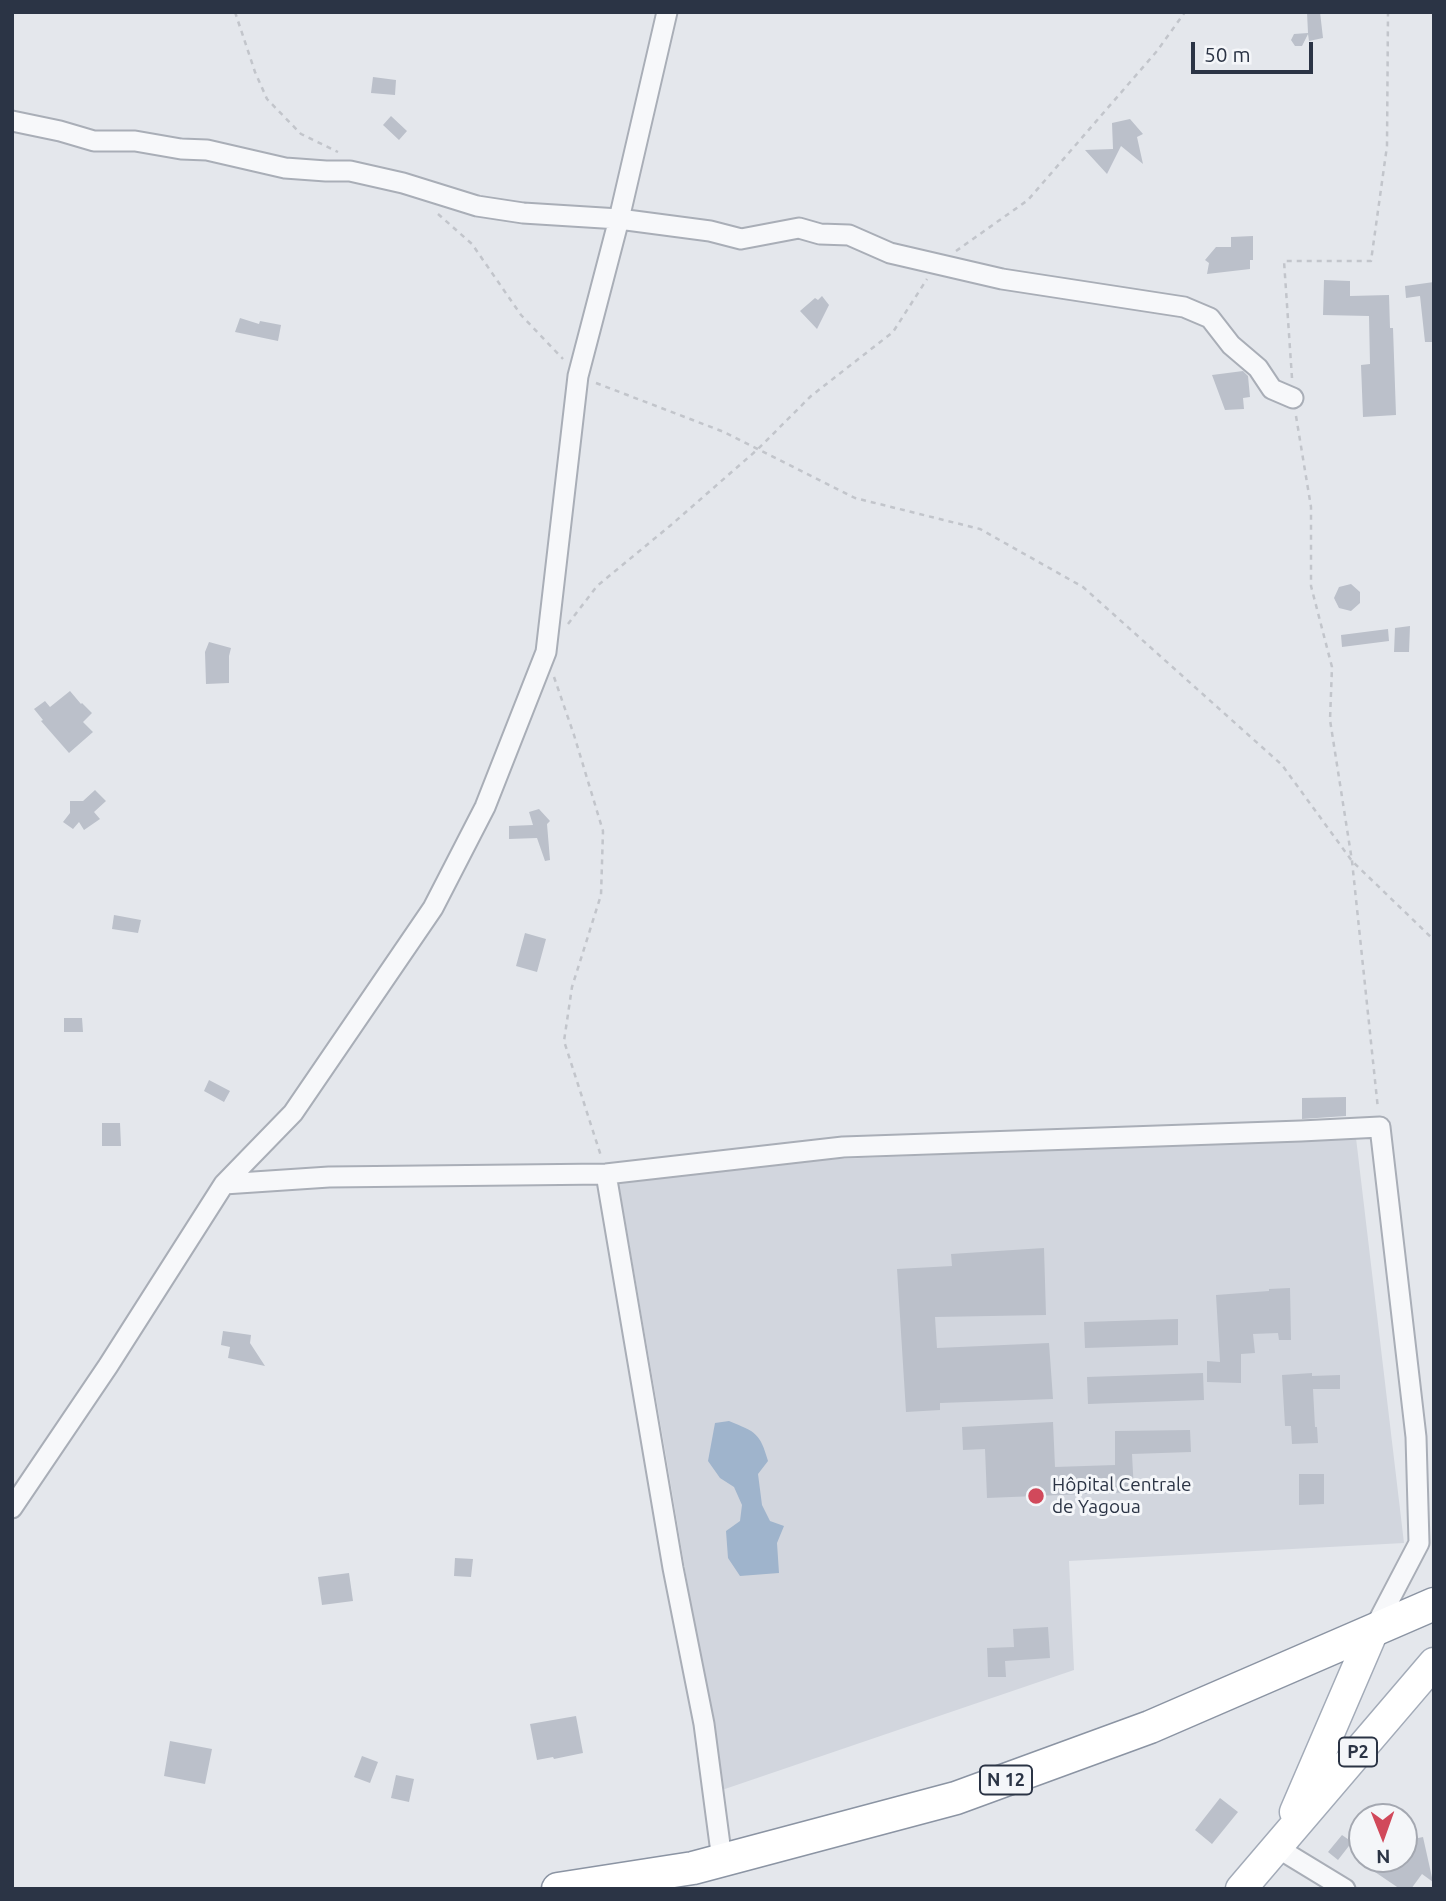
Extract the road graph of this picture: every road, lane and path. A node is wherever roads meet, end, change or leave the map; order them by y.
1 (235, 12) edge
2 (667, 12) edge
3 (1185, 12) edge
4 (1388, 12) edge
5 (12, 121) edge
6 (346, 156) dead end
7 (433, 209) dead end
8 (619, 219) junction
9 (936, 264) junction
10 (578, 376) junction
11 (1293, 398) junction
12 (758, 449) junction
13 (546, 652) junction
14 (1352, 860) junction
15 (1434, 940) edge
16 (1380, 1127) junction
17 (606, 1174) junction
18 (224, 1184) junction
19 (12, 1508) edge
20 (1434, 1604) edge
21 (1373, 1631) junction
22 (1434, 1663) edge
23 (1279, 1844) junction
24 (722, 1860) junction
25 (558, 1889) edge
26 (1241, 1889) edge
27 (1345, 1889) edge

1 - 6 path
2 - 8 street
3 - 9 path
4 - 11 path
5 - 8 street
7 - 10 path
8 - 9 street
8 - 10 street
9 - 11 street
9 - 12 path
10 - 12 path
10 - 13 street
11 - 14 path
12 - 13 path
12 - 14 path
13 - 17 path
13 - 18 street
14 - 15 path
14 - 16 path
16 - 17 street
16 - 21 street
17 - 18 street
17 - 24 street
18 - 19 street
20 - 21 highway, N 12
21 - 23 main road, P2
21 - 24 highway, N 12
22 - 23 main road, P2
23 - 26 main road, P2
23 - 27 street
24 - 25 highway, N 12

